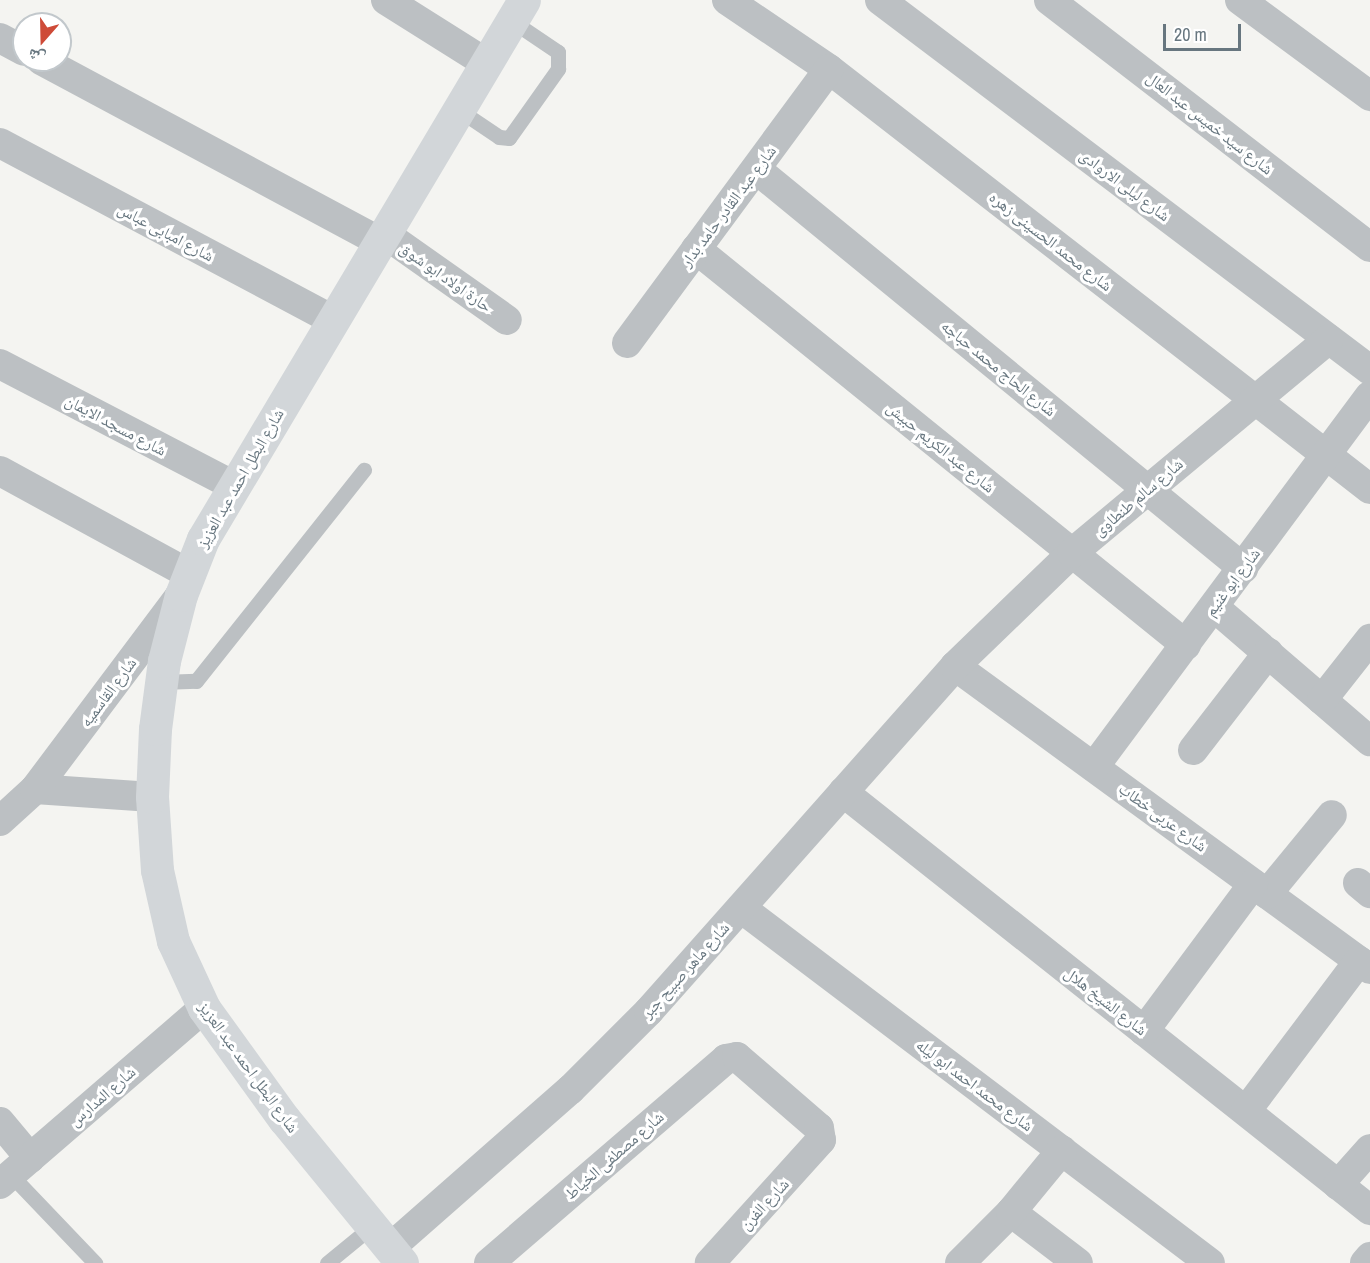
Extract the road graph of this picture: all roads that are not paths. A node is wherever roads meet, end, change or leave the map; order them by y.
1 (386, 0) edge
2 (727, 0) edge
3 (880, 0) edge
4 (1049, 0) edge
5 (1240, 0) edge
6 (519, 6) edge
7 (486, 63) junction
8 (830, 69) junction
9 (64, 72) edge
10 (1370, 96) edge
11 (459, 110) junction
12 (0, 143) edge
13 (756, 169) junction
14 (383, 238) junction
15 (1370, 247) edge
16 (696, 249) junction
17 (333, 320) junction
18 (507, 320) dead end
19 (1329, 339) junction
20 (627, 343) dead end
21 (0, 364) edge
22 (1370, 370) edge
23 (1370, 396) edge
24 (1255, 400) junction
25 (1326, 455) junction
26 (364, 470) dead end
27 (0, 471) edge
28 (232, 485) junction
29 (1147, 489) junction
30 (1370, 489) edge
31 (1072, 553) junction
32 (1243, 568) junction
33 (185, 584) junction
34 (1214, 607) junction
35 (1370, 639) edge
36 (1186, 645) junction
37 (1268, 653) junction
38 (955, 666) junction
39 (161, 682) junction
40 (1322, 700) junction
41 (1370, 741) edge
42 (1193, 750) dead end
43 (1094, 767) junction
44 (35, 789) junction
45 (843, 792) junction
46 (152, 797) junction
47 (4, 812) edge
48 (1332, 815) dead end
49 (1260, 889) junction
50 (741, 908) junction
51 (1364, 965) edge
52 (204, 1008) junction
53 (1144, 1031) junction
54 (1246, 1111) junction
55 (0, 1122) edge
56 (819, 1146) joint
57 (1370, 1149) edge
58 (1062, 1150) junction
59 (14, 1172) edge
60 (1338, 1185) junction
61 (1370, 1210) edge
62 (1011, 1212) junction
63 (388, 1246) edge
64 (1370, 1257) edge
65 (95, 1263) edge
66 (327, 1263) edge
67 (489, 1263) edge
68 (710, 1263) edge
69 (960, 1263) edge
70 (1078, 1263) edge
71 (1210, 1263) edge
72 (1365, 1263) edge

1 - 7 street
2 - 8 street, شارع محمد الحسينى زهره
3 - 19 street, شارع ليلى الاروادى
4 - 15 street, شارع سيد خميس عبد العال
5 - 10 street
6 - 7 main road, شارع البطل احمد عبد العزيز
6 - 11 lane
7 - 11 main road, شارع البطل احمد عبد العزيز
8 - 13 street, شارع عبد القادر حامد بدار
8 - 24 street, شارع محمد الحسينى زهره
9 - 14 street, حارة اولاد ابو شوق
11 - 14 main road, شارع البطل احمد عبد العزيز
12 - 17 street, شارع امبابى عباس
13 - 16 street, شارع عبد القادر حامد بدار
13 - 29 street, شارع الحاج محمد حباجه
14 - 17 main road, شارع البطل احمد عبد العزيز
14 - 18 street, حارة اولاد ابو شوق
16 - 20 street, شارع عبد القادر حامد بدار
16 - 31 street, شارع عبد الكريم حبيش
17 - 28 main road, شارع البطل احمد عبد العزيز
19 - 22 street, شارع ليلى الاروادى
19 - 24 street, شارع سالم طنطاوى
21 - 28 street, شارع مسجد الايمان
23 - 25 street, شارع ابو غنيم
24 - 25 street, شارع محمد الحسينى زهره
24 - 29 street, شارع سالم طنطاوى
25 - 30 street, شارع محمد الحسينى زهره
25 - 32 street, شارع ابو غنيم
26 - 39 lane
27 - 33 street
28 - 33 main road, شارع البطل احمد عبد العزيز
29 - 31 street, شارع سالم طنطاوى
29 - 32 street, شارع الحاج محمد حباجه
31 - 36 street, شارع عبد الكريم حبيش
31 - 38 street, شارع سالم طنطاوى
32 - 34 street, شارع ابو غنيم
33 - 39 main road, شارع البطل احمد عبد العزيز
33 - 44 street, شارع القاسميه
34 - 36 street, شارع ابو غنيم
34 - 37 street
35 - 40 street
36 - 43 street, شارع ابو غنيم
37 - 40 street
37 - 42 street
38 - 43 street, شارع عربى خطاب
38 - 45 street, شارع ماهر صبيح جبر
39 - 46 main road, شارع البطل احمد عبد العزيز
40 - 41 street
43 - 49 street, شارع عربى خطاب
44 - 46 street
44 - 47 street, شارع القاسميه
45 - 50 street, شارع ماهر صبيح جبر
45 - 53 street, شارع الشيخ هلال
46 - 52 main road, شارع البطل احمد عبد العزيز
48 - 49 street
49 - 51 street, شارع عربى خطاب
49 - 53 street
50 - 58 street, شارع محمد احمد ابو ليله
50 - 63 street, شارع ماهر صبيح جبر
51 - 54 street
52 - 59 street, شارع المدارس
52 - 63 main road, شارع البطل احمد عبد العزيز
53 - 54 street, شارع الشيخ هلال
54 - 60 street, شارع الشيخ هلال
55 - 59 street
56 - 67 street, شارع مصطفى الخياط
56 - 68 street, شارع الفرن
57 - 60 street
58 - 62 street
58 - 71 street, شارع محمد احمد ابو ليله
59 - 65 lane
60 - 61 street, شارع الشيخ هلال
62 - 69 street
62 - 70 street
63 - 66 lane
64 - 72 street

